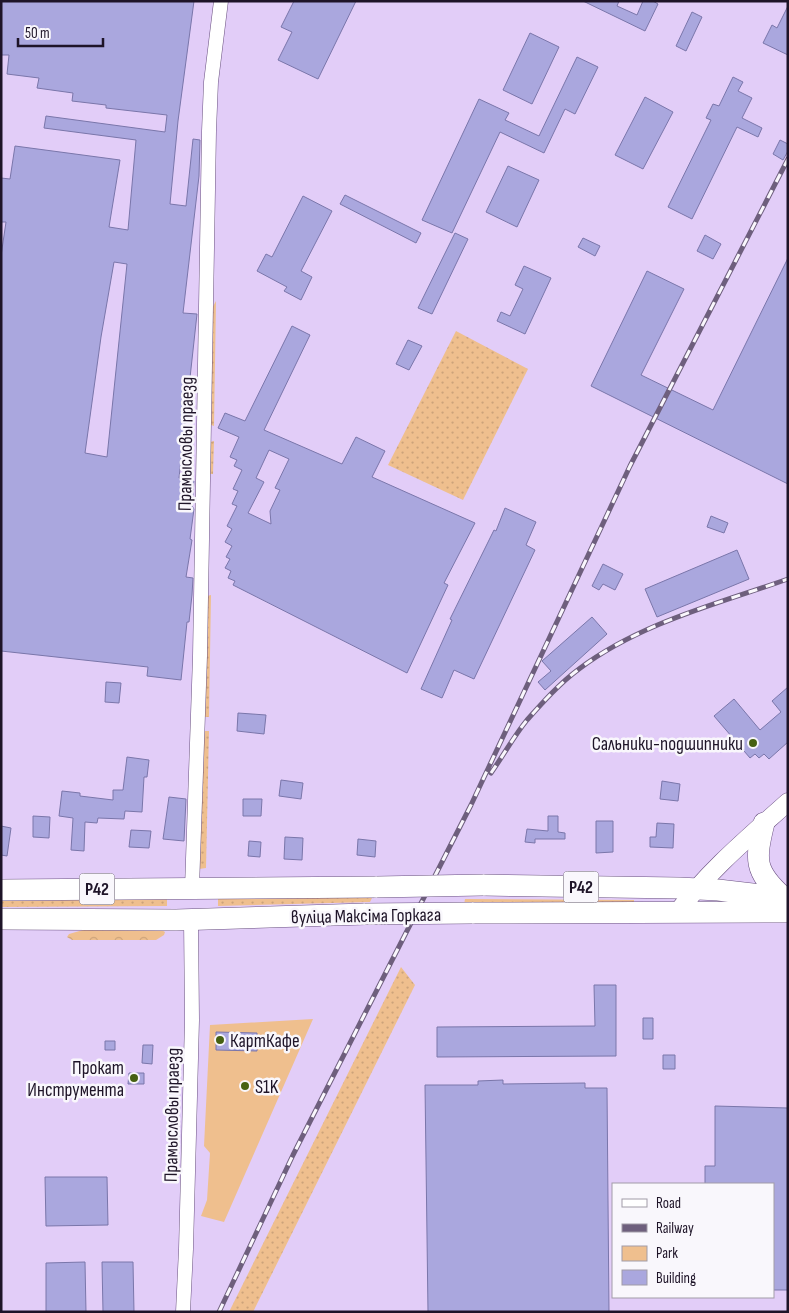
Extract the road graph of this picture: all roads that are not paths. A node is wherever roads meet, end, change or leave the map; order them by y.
1 (221, 1) edge
2 (788, 802) edge
3 (764, 823) junction
4 (719, 864) junction
5 (192, 888) junction
6 (687, 889) junction
7 (1, 890) edge
8 (718, 890) junction
9 (786, 902) edge
10 (677, 912) junction
11 (730, 912) junction
12 (1, 919) edge
13 (192, 920) junction
14 (183, 1312) edge

1 - 5 street, Прамысловы праезд
2 - 3 street
3 - 4 street
3 - 9 main road
4 - 6 street
4 - 8 street
5 - 6 main road, вуліца Максіма Горкага / Р42, bridge
5 - 7 main road, вуліца Максіма Горкага / Р42
6 - 8 main road, вуліца Максіма Горкага / Р42
6 - 10 main road
8 - 9 main road, Р42
8 - 11 street
9 - 11 main road, Р42
10 - 11 main road, вуліца Максіма Горкага / Р42
10 - 13 main road, вуліца Максіма Горкага / Р42, bridge
12 - 13 main road, вуліца Максіма Горкага / Р42
13 - 14 street, Прамысловы праезд

